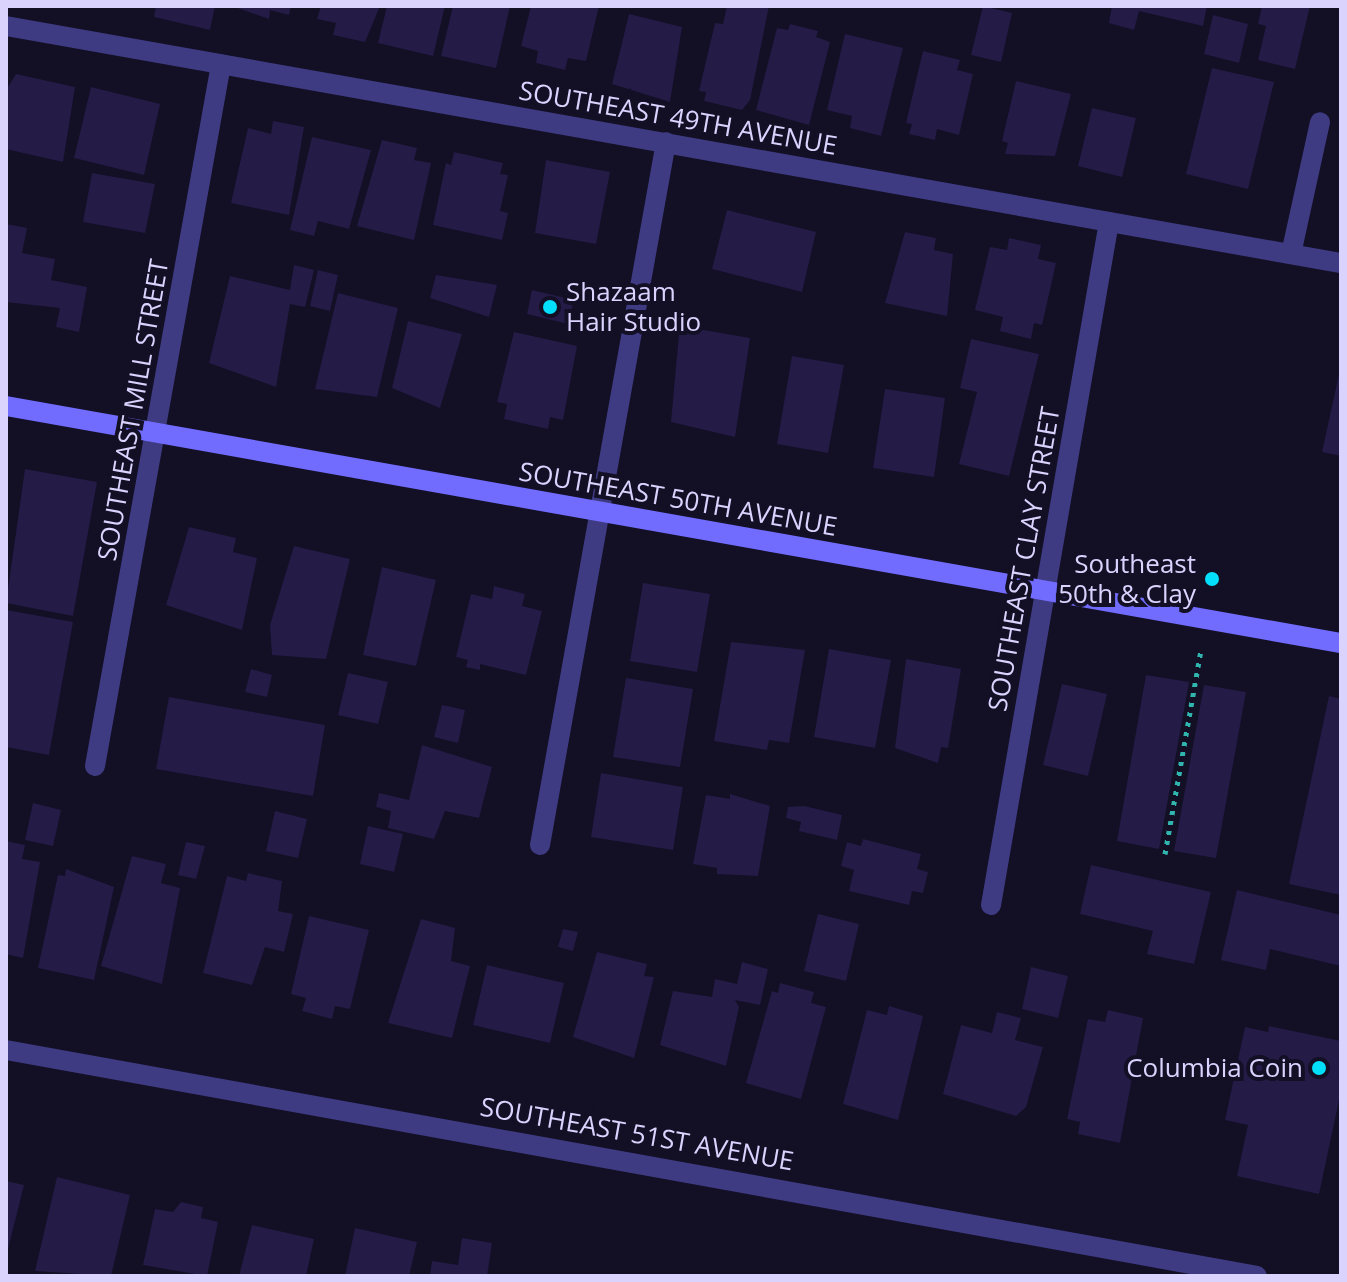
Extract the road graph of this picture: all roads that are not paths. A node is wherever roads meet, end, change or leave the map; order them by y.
1 (6, 26) edge
2 (221, 64) junction
3 (1320, 122) dead end
4 (666, 142) junction
5 (1109, 222) junction
6 (1291, 254) junction
7 (1341, 263) edge
8 (6, 406) edge
9 (156, 433) junction
10 (602, 511) junction
11 (1044, 591) junction
12 (1341, 643) edge
13 (95, 766) dead end
14 (540, 845) dead end
15 (991, 905) dead end
16 (6, 1050) edge
17 (1257, 1276) edge

1 - 2 street, SOUTHEAST 49TH AVENUE
2 - 4 street, SOUTHEAST 49TH AVENUE
2 - 9 street, SOUTHEAST MILL STREET
3 - 6 street
4 - 5 street, SOUTHEAST 49TH AVENUE
4 - 10 street
5 - 6 street, SOUTHEAST 49TH AVENUE
5 - 11 street, SOUTHEAST CLAY STREET
6 - 7 street, SOUTHEAST 49TH AVENUE
8 - 9 main road, SOUTHEAST 50TH AVENUE
9 - 10 main road, SOUTHEAST 50TH AVENUE
9 - 13 street, SOUTHEAST MILL STREET
10 - 11 main road, SOUTHEAST 50TH AVENUE
10 - 14 street
11 - 12 main road, SOUTHEAST 50TH AVENUE
11 - 15 street, SOUTHEAST CLAY STREET
16 - 17 street, SOUTHEAST 51ST AVENUE

